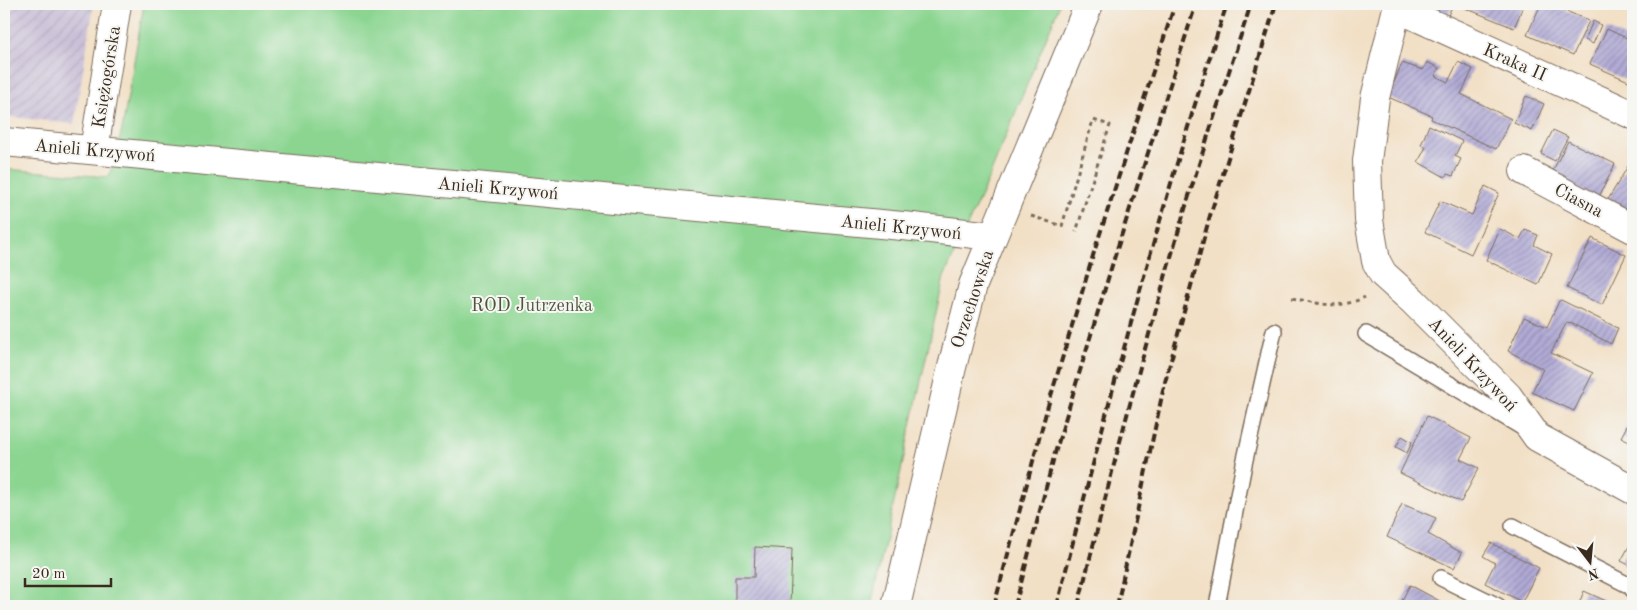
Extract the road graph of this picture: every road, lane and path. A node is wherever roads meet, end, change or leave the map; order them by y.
1 (117, 4) edge
2 (1089, 4) edge
3 (1398, 6) edge
4 (1633, 115) edge
5 (4, 142) edge
6 (94, 150) junction
7 (1524, 171) dead end
8 (1004, 207) junction
9 (1633, 229) edge
10 (1076, 232) dead end
11 (992, 236) junction
12 (1392, 282) junction
13 (1292, 298) dead end
14 (1274, 330) dead end
15 (1366, 334) dead end
16 (1537, 437) junction
17 (1633, 490) edge
18 (1513, 526) dead end
19 (1441, 578) dead end
20 (1633, 590) edge
21 (896, 606) edge
22 (1216, 606) edge
23 (1498, 606) edge

1 - 6 street, Księżogórska
2 - 8 street, Orzechowska
3 - 4 street, Kraka II
3 - 12 street, Anieli Krzywoń
5 - 6 street, Anieli Krzywoń
6 - 11 street, Anieli Krzywoń
7 - 9 street, Ciasna
8 - 10 path
8 - 11 street, Orzechowska
11 - 21 street, Orzechowska
12 - 13 path
12 - 16 street, Anieli Krzywoń
14 - 22 lane
15 - 16 lane
16 - 17 street, Anieli Krzywoń
18 - 20 lane
19 - 23 lane

